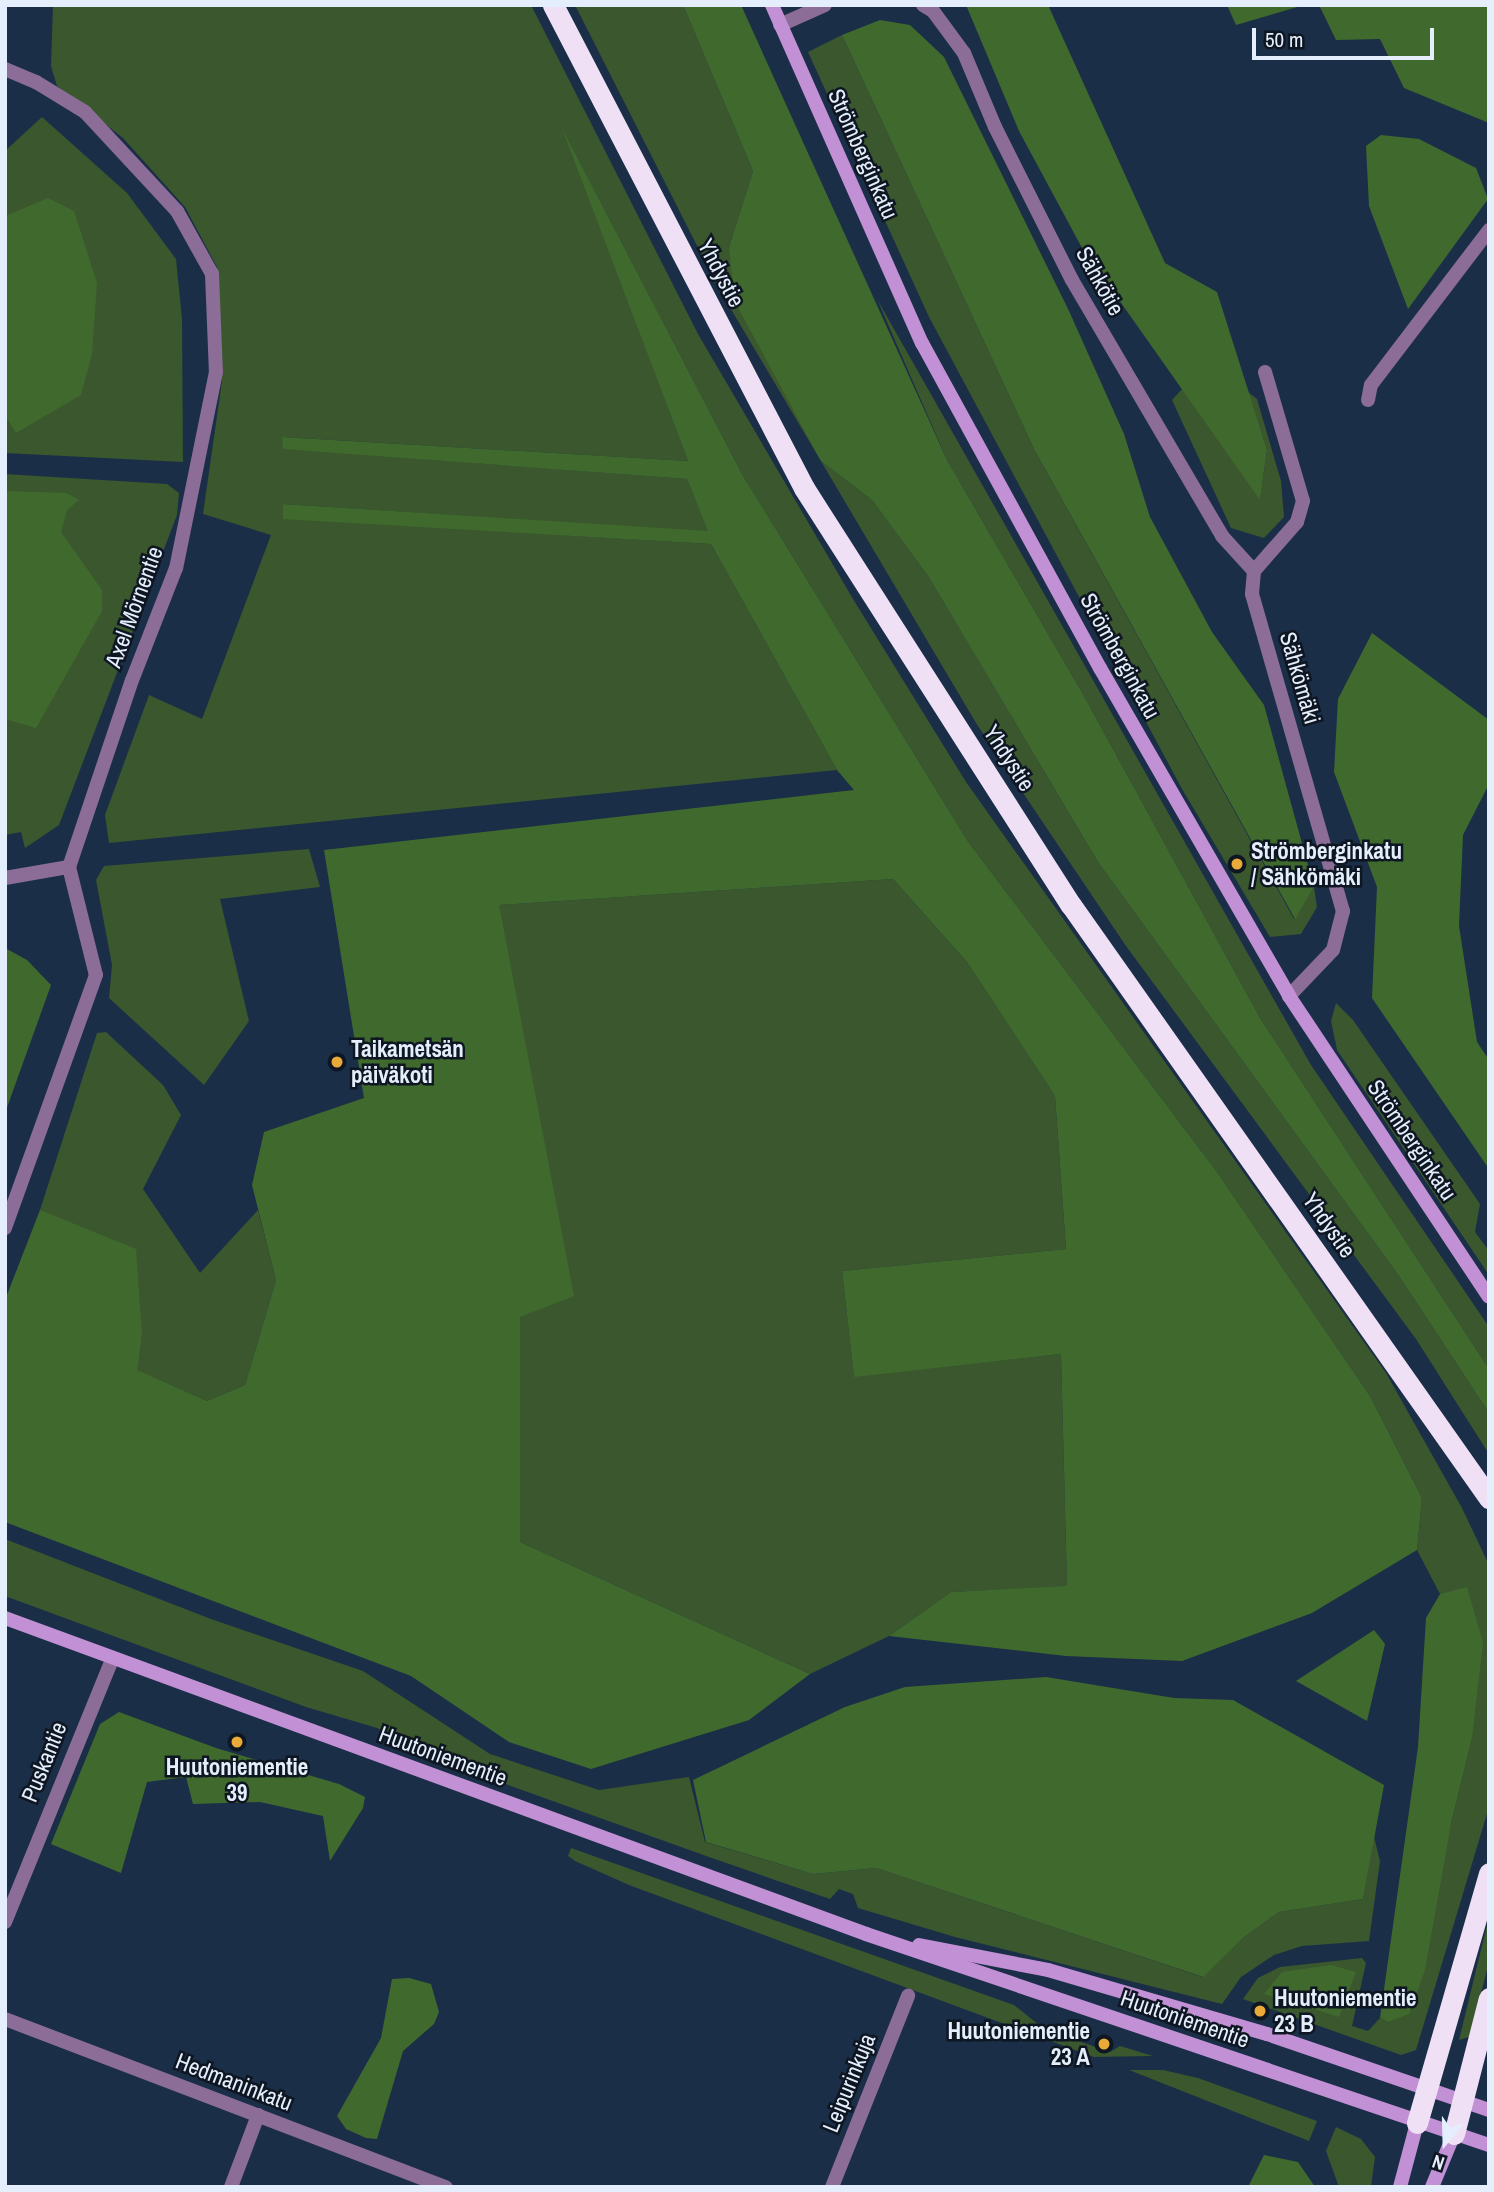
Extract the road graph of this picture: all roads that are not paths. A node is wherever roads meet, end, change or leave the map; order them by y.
1 (553, 5) edge
2 (772, 5) edge
3 (825, 5) edge
4 (923, 5) edge
5 (780, 25) junction
6 (5, 69) edge
7 (1489, 230) edge
8 (1265, 372) dead end
9 (1368, 400) dead end
10 (1254, 571) junction
11 (69, 867) junction
12 (5, 878) edge
13 (1289, 996) junction
14 (5, 1228) edge
15 (1489, 1297) edge
16 (1489, 1498) edge
17 (5, 1618) edge
18 (112, 1660) junction
19 (1489, 1873) edge
20 (5, 1922) edge
21 (866, 1934) junction
22 (908, 1996) dead end
23 (1489, 1998) edge
24 (5, 2019) edge
25 (1428, 2089) junction
26 (1463, 2101) junction
27 (1489, 2110) edge
28 (258, 2115) junction
29 (1417, 2123) junction
30 (1454, 2134) junction
31 (1489, 2146) edge
32 (231, 2187) edge
33 (446, 2187) edge
34 (832, 2187) edge
35 (1400, 2187) edge
36 (1432, 2187) edge

1 - 16 highway, Yhdystie
2 - 5 main road, Strömberginkatu
3 - 5 street
4 - 10 street, Sähkötie
5 - 13 main road, Strömberginkatu
6 - 11 street, Axel Mörnentie
7 - 9 street
8 - 10 street
10 - 13 street, Sähkömäki
11 - 12 street
11 - 14 street
13 - 15 main road, Strömberginkatu
17 - 18 main road, Huutoniementie
18 - 20 street, Puskantie
18 - 21 main road, Huutoniementie
19 - 25 highway
21 - 25 main road, Huutoniementie
21 - 29 main road, Huutoniementie
22 - 34 street, Leipurinkuja
23 - 26 highway
24 - 28 street, Hedmaninkatu
25 - 26 main road, Huutoniementie
25 - 29 highway
26 - 27 main road, Huutoniementie
26 - 30 highway
28 - 32 street
28 - 33 street, Hedmaninkatu
29 - 30 main road, Huutoniementie
29 - 35 main road
30 - 31 main road, Huutoniementie
30 - 36 main road

